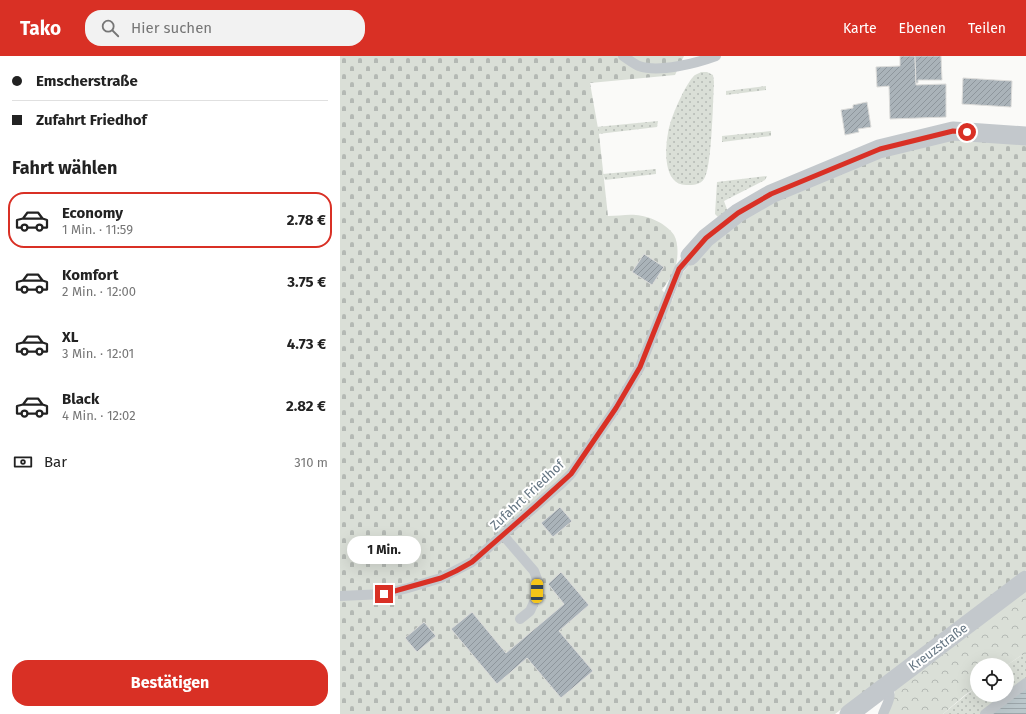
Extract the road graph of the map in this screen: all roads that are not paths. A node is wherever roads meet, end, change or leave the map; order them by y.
1 (623, 56) edge
2 (716, 56) edge
3 (1026, 136) edge
4 (690, 256) joint
5 (503, 535) junction
6 (1026, 580) edge
7 (340, 596) edge
8 (520, 619) dead end
9 (1026, 683) edge
10 (887, 686) junction
11 (849, 714) edge
12 (883, 714) edge
13 (984, 714) edge

1 - 2 lane
3 - 4 street
4 - 5 lane, Zufahrt Friedhof
5 - 7 lane, Zufahrt Friedhof
5 - 8 lane
6 - 10 street, Kreuzstraße
9 - 13 lane
10 - 11 street, Kreuzstraße
10 - 12 lane

